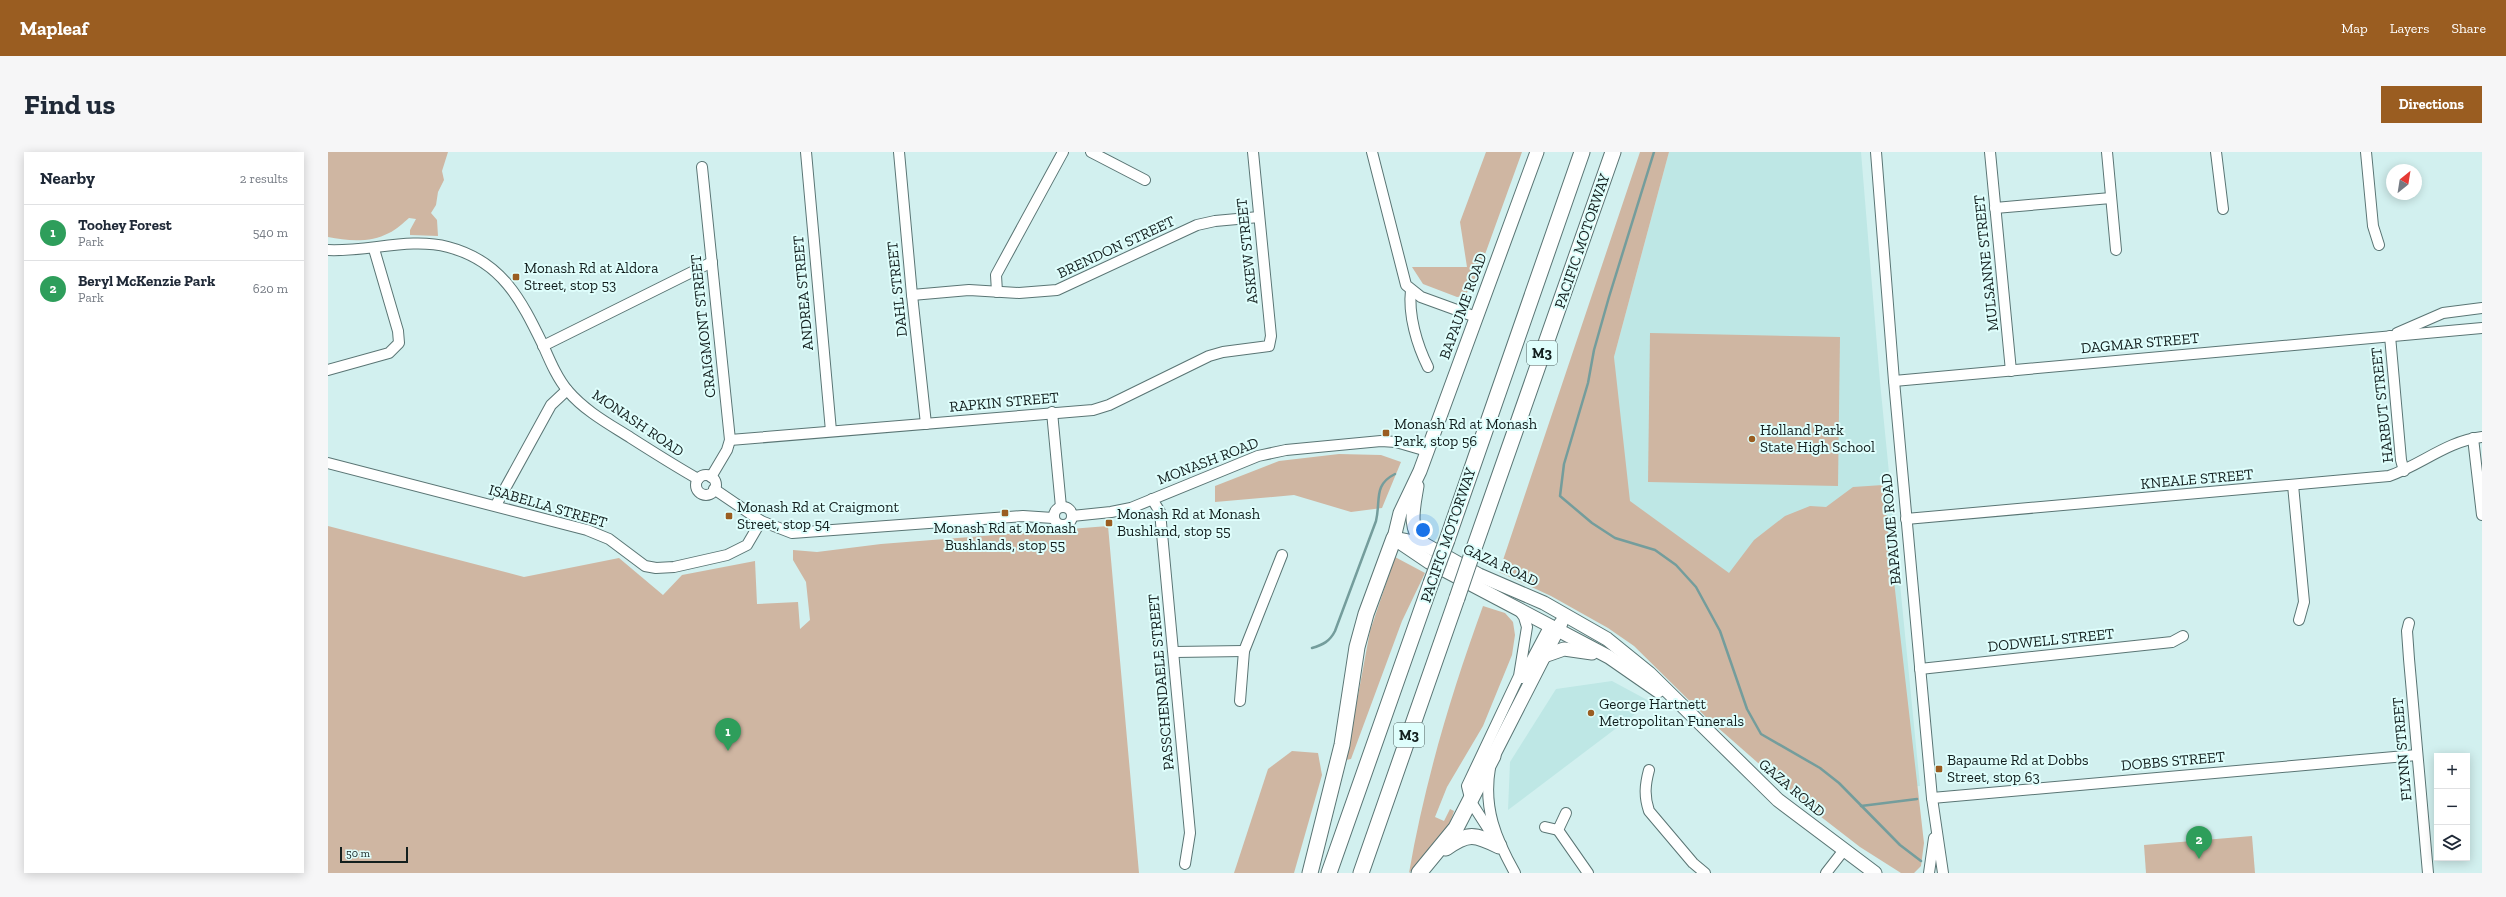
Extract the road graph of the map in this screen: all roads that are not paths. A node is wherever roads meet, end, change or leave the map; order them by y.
1 (806, 152) edge
2 (899, 152) edge
3 (1063, 152) edge
4 (1091, 152) edge
5 (1253, 152) edge
6 (1372, 152) edge
7 (1537, 152) edge
8 (1582, 152) edge
9 (1613, 152) edge
10 (1876, 152) edge
11 (1990, 152) edge
12 (2107, 152) edge
13 (2216, 152) edge
14 (2366, 152) edge
15 (702, 167) dead end
16 (1145, 180) dead end
17 (2111, 198) junction
18 (1995, 208) junction
19 (2222, 209) dead end
20 (1259, 217) junction
21 (2380, 245) dead end
22 (374, 249) junction
23 (328, 250) edge
24 (2116, 250) dead end
25 (712, 262) junction
26 (1411, 290) junction
27 (997, 292) junction
28 (912, 295) junction
29 (2482, 308) edge
30 (1476, 317) junction
31 (2482, 328) edge
32 (2390, 336) junction
33 (543, 346) junction
34 (1269, 346) joint
35 (1428, 367) dead end
36 (328, 370) edge
37 (2011, 371) junction
38 (1894, 381) junction
39 (567, 390) junction
40 (1052, 412) junction
41 (926, 424) junction
42 (831, 431) junction
43 (2478, 438) edge
44 (730, 440) junction
45 (1427, 451) junction
46 (328, 463) edge
47 (2404, 471) junction
48 (1420, 472) junction
49 (711, 477) junction
50 (698, 479) junction
51 (2293, 485) junction
52 (714, 489) junction
53 (1152, 499) junction
54 (496, 505) junction
55 (1061, 507) junction
56 (2482, 515) edge
57 (1072, 516) junction
58 (1053, 518) junction
59 (1906, 519) junction
60 (761, 521) junction
61 (1394, 538) junction
62 (1424, 544) junction
63 (1282, 555) dead end
64 (1514, 606) junction
65 (1563, 613) junction
66 (2299, 620) dead end
67 (2409, 622) dead end
68 (1554, 628) junction
69 (2183, 636) dead end
70 (1244, 651) junction
71 (1175, 652) junction
72 (1544, 656) junction
73 (1609, 657) junction
74 (1920, 669) junction
75 (1510, 699) junction
76 (1240, 701) dead end
77 (1694, 719) junction
78 (2417, 755) junction
79 (1493, 756) junction
80 (1649, 770) dead end
81 (1932, 798) junction
82 (1471, 802) junction
83 (1566, 813) dead end
84 (1545, 827) dead end
85 (1558, 830) junction
86 (1935, 830) junction
87 (1501, 849) junction
88 (1844, 850) junction
89 (1437, 854) junction
90 (1184, 864) dead end
91 (1310, 873) edge
92 (1329, 873) edge
93 (1361, 873) edge
94 (1419, 873) edge
95 (1515, 873) edge
96 (1588, 873) edge
97 (1705, 873) edge
98 (1826, 873) edge
99 (1876, 873) edge
100 (1929, 873) edge
101 (1943, 873) edge
102 (2428, 873) edge

1 - 42 street, ANDREA STREET
2 - 28 street, DAHL STREET
3 - 27 street
4 - 16 street
5 - 20 street, ASKEW STREET
6 - 26 street
7 - 30 main road, BAPAUME ROAD
8 - 92 highway, PACIFIC MOTORWAY / M3, bridge
9 - 93 highway, PACIFIC MOTORWAY / M3, bridge
10 - 38 street, BAPAUME ROAD
11 - 18 street, MULSANNE STREET
12 - 17 street
13 - 19 street
14 - 21 street
15 - 25 street, CRAIGMONT STREET
17 - 18 street
17 - 24 street
18 - 37 street, MULSANNE STREET
20 - 27 street, BRENDON STREET
20 - 34 street, ASKEW STREET
22 - 23 street, MONASH ROAD
22 - 33 street, MONASH ROAD
22 - 36 street
25 - 33 street
25 - 44 street, CRAIGMONT STREET
26 - 30 street
26 - 35 street
27 - 28 street, BRENDON STREET
28 - 41 street, DAHL STREET
29 - 32 street, DAGMAR STREET
30 - 45 main road, BAPAUME ROAD
31 - 32 street, DAGMAR STREET
32 - 37 street, DAGMAR STREET
32 - 47 street, HARBUT STREET
33 - 39 street, MONASH ROAD
34 - 40 street, RAPKIN STREET
37 - 38 street, DAGMAR STREET
38 - 59 street, BAPAUME ROAD
39 - 50 street, MONASH ROAD
39 - 54 street
40 - 41 street, RAPKIN STREET
40 - 55 street
41 - 42 street, RAPKIN STREET
42 - 44 street, RAPKIN STREET
43 - 47 street, KNEALE STREET
43 - 56 street
44 - 49 street, CRAIGMONT STREET
45 - 48 main road, BAPAUME ROAD
45 - 53 street, MONASH ROAD
46 - 54 street, ISABELLA STREET
47 - 51 street, KNEALE STREET
48 - 61 main road, BAPAUME ROAD
48 - 62 main road, BAPAUME ROAD
49 - 50 street
49 - 52 street
50 - 52 street
51 - 59 street, KNEALE STREET
51 - 66 street
52 - 60 street, MONASH ROAD
53 - 57 street, MONASH ROAD
53 - 71 street, PASSCHENDAELE STREET
54 - 60 street, ISABELLA STREET
55 - 57 street
55 - 58 street
57 - 58 street, MONASH ROAD
58 - 60 street, MONASH ROAD
59 - 74 street, BAPAUME ROAD
61 - 62 main road, GAZA ROAD
61 - 64 main road, GAZA ROAD
61 - 91 highway
62 - 65 main road, GAZA ROAD
63 - 70 street
64 - 68 main road, GAZA ROAD
64 - 75 street
65 - 68 main road
65 - 77 main road, GAZA ROAD
67 - 78 street, FLYNN STREET
68 - 72 main road
68 - 73 main road, GAZA ROAD
68 - 75 street
69 - 74 street, DODWELL STREET
70 - 71 street
70 - 76 street
71 - 90 street, PASSCHENDAELE STREET
72 - 73 main road
72 - 79 main road
73 - 77 main road, GAZA ROAD
74 - 81 street, BAPAUME ROAD
75 - 82 street
77 - 88 main road, GAZA ROAD
78 - 81 street, DOBBS STREET
78 - 102 street, FLYNN STREET
79 - 82 highway
79 - 87 street
80 - 97 street
81 - 86 street, BAPAUME ROAD
82 - 87 street
82 - 89 highway
83 - 85 street
84 - 85 street
85 - 96 street
86 - 100 street, BAPAUME ROAD
86 - 101 street, BAPAUME ROAD
87 - 89 highway
87 - 95 street
88 - 98 street
88 - 99 main road, GAZA ROAD
89 - 94 highway

